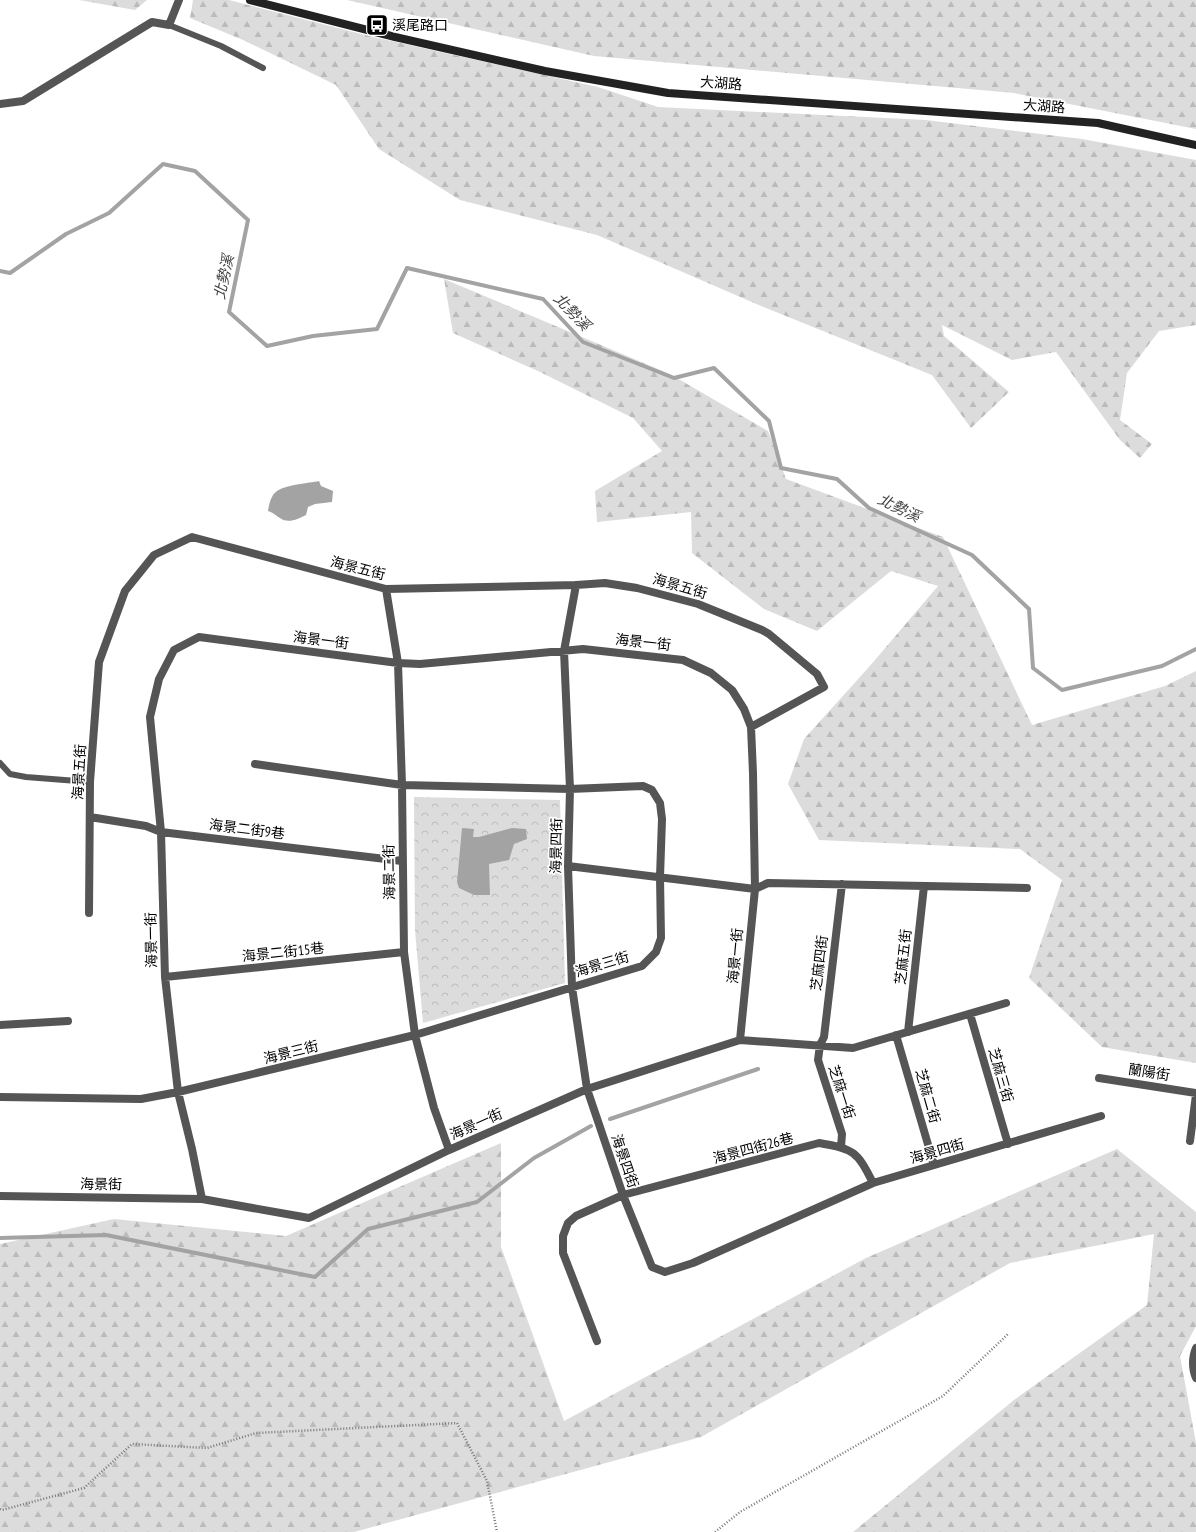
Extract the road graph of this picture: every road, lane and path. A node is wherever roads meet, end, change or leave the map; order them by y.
1 (179, 0) edge
2 (250, 0) edge
3 (169, 25) junction
4 (263, 68) dead end
5 (0, 104) edge
6 (1196, 145) edge
7 (576, 585) junction
8 (386, 589) junction
9 (564, 651) junction
10 (398, 663) junction
11 (751, 727) junction
12 (0, 763) edge
13 (255, 764) dead end
14 (90, 782) junction
15 (402, 785) junction
16 (570, 789) junction
17 (90, 817) junction
18 (161, 832) junction
19 (402, 861) junction
20 (568, 866) junction
21 (660, 876) junction
22 (842, 884) junction
23 (924, 886) junction
24 (754, 888) junction
25 (1027, 888) dead end
26 (89, 913) dead end
27 (404, 952) junction
28 (165, 977) junction
29 (572, 987) junction
30 (1006, 1003) dead end
31 (970, 1014) junction
32 (68, 1020) dead end
33 (0, 1025) edge
34 (908, 1032) junction
35 (415, 1035) junction
36 (896, 1035) junction
37 (740, 1040) junction
38 (820, 1045) junction
39 (1099, 1078) dead end
40 (587, 1089) junction
41 (178, 1092) junction
42 (1196, 1094) edge
43 (0, 1097) edge
44 (1101, 1116) dead end
45 (1190, 1142) dead end
46 (1008, 1144) junction
47 (841, 1147) junction
48 (449, 1150) junction
49 (934, 1165) junction
50 (873, 1183) junction
51 (623, 1195) junction
52 (0, 1196) edge
53 (202, 1199) junction
54 (1008, 1334) dead end
55 (597, 1340) dead end
56 (1196, 1348) edge
57 (1196, 1378) edge
58 (0, 1509) edge
59 (497, 1532) edge
60 (715, 1532) edge

1 - 3 street
2 - 6 street, 大湖路
3 - 4 lane
3 - 5 street
7 - 8 street, 海景五街
7 - 9 street, 海景四街
7 - 11 street, 海景五街
8 - 10 street, 海景二街
8 - 14 street, 海景五街
9 - 10 street, 海景一街
9 - 11 street, 海景一街
9 - 16 street, 海景四街
10 - 15 street, 海景二街
10 - 18 street, 海景一街
11 - 24 street, 海景一街
12 - 14 lane
13 - 15 street, 海景三街
14 - 17 street, 海景五街
15 - 16 street, 海景三街
15 - 19 street, 海景二街
16 - 20 street, 海景四街
16 - 21 street, 海景三街
17 - 18 street, 海景二街9巷
17 - 26 street, 海景五街
18 - 19 street, 海景二街9巷
18 - 28 street, 海景一街
19 - 27 street, 海景二街
20 - 21 street
20 - 29 street, 海景四街
21 - 24 street
21 - 29 street, 海景三街
22 - 23 street
22 - 24 street
22 - 38 street, 芝麻四街
23 - 25 street
23 - 34 street, 芝麻五街
24 - 37 street, 海景一街
27 - 28 street, 海景二街15巷
27 - 35 street, 海景二街
28 - 41 street, 海景一街
29 - 35 street, 海景三街
29 - 40 street, 海景四街
30 - 31 street
31 - 34 street
31 - 46 street, 芝麻三街
32 - 33 street
34 - 36 street
35 - 41 street, 海景三街
35 - 48 street, 海景二街
36 - 38 street
36 - 49 street, 芝麻二街
37 - 38 street
37 - 40 street, 海景一街
38 - 47 street, 芝麻一街
39 - 42 street, 蘭陽街
40 - 48 street, 海景一街
40 - 51 street, 海景四街
41 - 43 street, 海景三街
41 - 53 street, 海景一街
42 - 45 street, 蘭陽街
44 - 46 street, 海景四街
46 - 49 street, 海景四街
47 - 50 street, 海景四街26巷
47 - 51 street, 海景四街26巷
48 - 53 street, 海景一街
49 - 50 street, 海景四街
50 - 51 street, 海景四街
51 - 55 street, 海景四街26巷
52 - 53 street, 海景街
54 - 60 path
56 - 57 street
58 - 59 path

